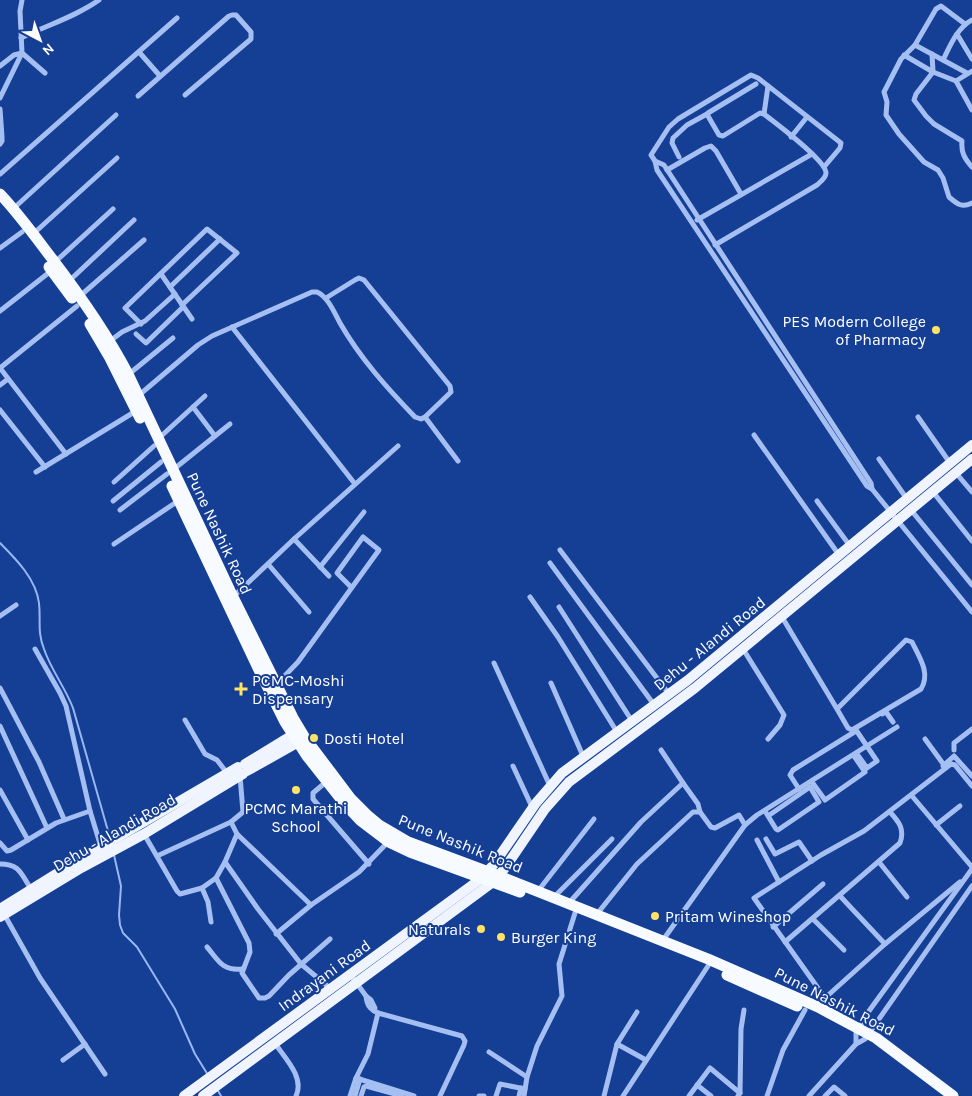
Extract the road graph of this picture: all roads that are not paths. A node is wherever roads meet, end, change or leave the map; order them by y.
1 (22, 0) edge
2 (99, 0) edge
3 (177, 18) dead end
4 (972, 20) edge
5 (965, 24) junction
6 (957, 34) junction
7 (21, 38) junction
8 (915, 45) junction
9 (139, 52) junction
10 (22, 53) junction
11 (932, 54) junction
12 (904, 55) junction
13 (972, 59) edge
14 (942, 60) junction
15 (0, 66) edge
16 (932, 72) junction
17 (970, 72) edge
18 (45, 73) dead end
19 (160, 76) junction
20 (956, 81) junction
21 (756, 84) dead end
22 (768, 86) junction
23 (185, 95) dead end
24 (138, 96) dead end
25 (0, 98) edge
26 (0, 109) edge
27 (972, 110) edge
28 (707, 114) junction
29 (764, 114) junction
30 (116, 116) dead end
31 (807, 117) junction
32 (792, 137) junction
33 (0, 144) edge
34 (812, 154) junction
35 (679, 157) dead end
36 (117, 158) dead end
37 (656, 161) junction
38 (824, 167) junction
39 (972, 167) edge
40 (667, 170) junction
41 (0, 174) edge
42 (0, 194) edge
43 (742, 194) junction
44 (972, 203) edge
45 (0, 204) edge
46 (13, 208) junction
47 (113, 209) dead end
48 (134, 220) dead end
49 (698, 220) junction
50 (693, 223) junction
51 (28, 233) junction
52 (144, 240) dead end
53 (220, 240) junction
54 (715, 245) junction
55 (0, 248) edge
56 (53, 267) junction
57 (161, 274) junction
58 (68, 281) junction
59 (170, 287) junction
60 (174, 294) junction
61 (326, 298) junction
62 (78, 301) junction
63 (182, 306) junction
64 (0, 311) edge
65 (192, 319) dead end
66 (141, 324) junction
67 (232, 327) junction
68 (136, 334) dead end
69 (173, 338) dead end
70 (110, 342) junction
71 (128, 374) junction
72 (8, 379) junction
73 (0, 384) edge
74 (138, 396) junction
75 (205, 396) dead end
76 (193, 407) junction
77 (0, 410) edge
78 (136, 411) junction
79 (425, 417) junction
80 (918, 417) dead end
81 (230, 424) dead end
82 (754, 435) dead end
83 (215, 436) junction
84 (156, 442) junction
85 (972, 444) edge
86 (398, 446) dead end
87 (66, 454) junction
88 (849, 455) junction
89 (972, 459) edge
90 (878, 460) dead end
91 (458, 461) dead end
92 (161, 462) junction
93 (950, 463) junction
94 (45, 467) junction
95 (36, 472) dead end
96 (170, 472) junction
97 (956, 473) junction
98 (114, 482) dead end
99 (355, 484) junction
100 (933, 492) junction
101 (972, 492) edge
102 (907, 499) junction
103 (113, 501) dead end
104 (178, 501) junction
105 (817, 501) dead end
106 (120, 510) dead end
107 (911, 510) junction
108 (364, 512) dead end
109 (892, 512) junction
110 (899, 521) junction
111 (294, 539) junction
112 (972, 541) edge
113 (114, 544) dead end
114 (850, 546) junction
115 (560, 550) dead end
116 (840, 555) junction
117 (268, 564) junction
118 (550, 564) dead end
119 (320, 567) junction
120 (329, 576) dead end
121 (972, 585) edge
122 (351, 587) junction
123 (233, 596) junction
124 (530, 597) dead end
125 (16, 605) dead end
126 (559, 608) dead end
127 (309, 612) dead end
128 (972, 612) edge
129 (0, 616) edge
130 (782, 617) junction
131 (35, 650) dead end
132 (743, 650) junction
133 (494, 663) dead end
134 (551, 683) dead end
135 (276, 686) junction
136 (0, 688) edge
137 (669, 695) junction
138 (837, 709) junction
139 (658, 710) junction
140 (185, 720) dead end
141 (632, 721) junction
142 (893, 722) dead end
143 (0, 726) edge
144 (897, 727) dead end
145 (972, 729) edge
146 (856, 730) junction
147 (617, 732) junction
148 (299, 737) junction
149 (768, 739) dead end
150 (925, 739) dead end
151 (867, 747) junction
152 (661, 750) dead end
153 (954, 750) dead end
154 (855, 755) junction
155 (583, 756) junction
156 (513, 766) dead end
157 (243, 770) junction
158 (228, 774) junction
159 (972, 776) edge
160 (326, 782) junction
161 (812, 782) junction
162 (683, 783) junction
163 (550, 786) junction
164 (972, 786) edge
165 (0, 790) edge
166 (799, 790) junction
167 (912, 796) junction
168 (960, 806) dead end
169 (532, 808) junction
170 (90, 811) junction
171 (700, 812) junction
172 (890, 812) junction
173 (766, 813) junction
174 (64, 819) junction
175 (594, 819) dead end
176 (231, 822) junction
177 (745, 825) junction
178 (936, 825) junction
179 (47, 828) junction
180 (144, 834) junction
181 (237, 834) junction
182 (612, 839) dead end
183 (766, 839) dead end
184 (28, 840) junction
185 (757, 840) dead end
186 (389, 842) junction
187 (0, 843) edge
188 (101, 847) junction
189 (156, 856) junction
190 (812, 861) junction
191 (225, 862) junction
192 (879, 862) junction
193 (0, 864) edge
194 (369, 864) junction
195 (972, 868) edge
196 (490, 877) junction
197 (967, 877) junction
198 (216, 878) junction
199 (972, 881) edge
200 (779, 882) junction
201 (824, 884) dead end
202 (972, 886) edge
203 (202, 888) junction
204 (31, 889) junction
205 (538, 891) junction
206 (840, 896) junction
207 (907, 897) dead end
208 (554, 898) junction
209 (311, 905) junction
210 (572, 908) junction
211 (1, 912) edge
212 (596, 914) junction
213 (813, 919) junction
214 (211, 922) dead end
215 (773, 927) junction
216 (276, 934) junction
217 (330, 938) dead end
218 (663, 941) junction
219 (785, 942) junction
220 (885, 944) junction
221 (207, 947) dead end
222 (844, 950) dead end
223 (301, 964) junction
224 (708, 966) junction
225 (242, 969) junction
226 (354, 979) junction
227 (331, 989) junction
228 (821, 1002) junction
229 (744, 1010) dead end
230 (805, 1010) junction
231 (376, 1012) junction
232 (636, 1012) dead end
233 (268, 1034) junction
234 (861, 1036) junction
235 (85, 1044) junction
236 (275, 1044) junction
237 (617, 1044) junction
238 (489, 1052) dead end
239 (63, 1060) dead end
240 (646, 1060) junction
241 (105, 1074) dead end
242 (527, 1077) junction
243 (358, 1079) junction
244 (698, 1085) junction
245 (523, 1089) junction
246 (739, 1095) edge
247 (184, 1096) edge
248 (203, 1096) edge
249 (296, 1096) edge
250 (350, 1096) edge
251 (355, 1096) edge
252 (361, 1096) edge
253 (402, 1096) edge
254 (414, 1096) edge
255 (440, 1096) edge
256 (479, 1096) edge
257 (484, 1096) edge
258 (496, 1096) edge
259 (519, 1096) edge
260 (524, 1096) edge
261 (604, 1096) edge
262 (623, 1096) edge
263 (689, 1096) edge
264 (711, 1096) edge
265 (766, 1096) edge
266 (809, 1096) edge
267 (825, 1096) edge
268 (845, 1096) edge
269 (941, 1096) edge
270 (953, 1096) edge

1 - 7 street
2 - 7 street
3 - 9 street
4 - 5 street
5 - 6 street
5 - 8 street
6 - 13 street
6 - 14 street
7 - 10 street
8 - 11 street
8 - 12 street
9 - 19 street
9 - 41 street
10 - 15 street
10 - 18 street
10 - 25 street
11 - 14 street
11 - 16 street
12 - 16 street
12 - 44 street
14 - 17 street
16 - 20 street
16 - 39 street
17 - 20 street
19 - 23 street
19 - 24 street
20 - 27 street
21 - 28 street
22 - 29 street
22 - 31 street
22 - 37 street
26 - 33 street
28 - 29 street
28 - 35 street
29 - 32 street
30 - 46 street
31 - 32 street
31 - 38 street
32 - 34 street
34 - 38 street
34 - 43 street
36 - 51 street
37 - 40 street
37 - 50 street
38 - 54 street
40 - 43 street
40 - 49 street
42 - 46 highway, Pune Nashik Road
43 - 49 street
45 - 51 highway, Pune Nashik Road
46 - 51 highway, Pune Nashik Road
47 - 56 street
48 - 58 street
49 - 50 street
49 - 54 street
50 - 88 street
51 - 55 street
51 - 56 highway, Pune Nashik Road
52 - 62 street
53 - 57 street
53 - 59 street
53 - 63 street
54 - 88 street
56 - 58 highway, Pune Nashik Road
56 - 62 highway, Pune Nashik Road
56 - 64 street
57 - 59 street
57 - 66 street
58 - 62 highway, Pune Nashik Road
59 - 60 street
60 - 63 street
60 - 66 street
61 - 67 street
61 - 79 street
61 - 79 street
62 - 70 highway, Pune Nashik Road
62 - 72 street
62 - 78 highway, Pune Nashik Road
63 - 65 street
63 - 68 street
66 - 70 street
67 - 74 street
67 - 99 street
69 - 71 street
70 - 71 highway, Pune Nashik Road
71 - 74 highway, Pune Nashik Road
72 - 73 street
72 - 87 street
74 - 84 highway, Pune Nashik Road
75 - 76 street
76 - 83 street
76 - 84 street
77 - 94 street
78 - 84 highway, Pune Nashik Road
78 - 87 street
79 - 91 street
80 - 93 street
81 - 83 street
82 - 116 street
83 - 96 street
84 - 92 highway, Pune Nashik Road
84 - 96 highway, Pune Nashik Road
84 - 98 street
85 - 93 main road, Dehu - Alandi Road
86 - 99 street
87 - 94 street
88 - 109 street
89 - 97 main road, Dehu - Alandi Road
90 - 102 street
92 - 96 highway, Pune Nashik Road
92 - 103 street
93 - 102 main road, Dehu - Alandi Road
94 - 95 street
96 - 104 highway, Pune Nashik Road
96 - 106 street
96 - 123 highway, Pune Nashik Road
97 - 100 main road, Dehu - Alandi Road
97 - 101 street
99 - 111 street
100 - 107 main road, Dehu - Alandi Road
100 - 112 street
102 - 109 main road, Dehu - Alandi Road
104 - 113 street
104 - 148 highway, Pune Nashik Road
105 - 114 street
107 - 110 main road, Dehu - Alandi Road
107 - 121 street
108 - 119 street
109 - 110 street
109 - 114 main road, Dehu - Alandi Road
110 - 128 street
110 - 130 main road, Dehu - Alandi Road
111 - 117 street
111 - 119 street
114 - 116 main road, Dehu - Alandi Road
115 - 137 street
116 - 137 main road, Dehu - Alandi Road
117 - 123 street
117 - 127 street
118 - 139 street
119 - 120 street
122 - 122 street
122 - 135 street
123 - 135 highway, Pune Nashik Road
124 - 147 street
125 - 129 street
126 - 141 street
130 - 132 main road, Dehu - Alandi Road
130 - 138 street
131 - 170 street
132 - 139 main road, Dehu - Alandi Road
132 - 149 street
133 - 163 street
134 - 155 street
135 - 148 highway, Pune Nashik Road
136 - 174 street
137 - 139 main road, Dehu - Alandi Road
138 - 138 street
139 - 141 main road, Dehu - Alandi Road
139 - 196 main road, Dehu - Alandi Road
140 - 158 street
141 - 147 main road, Dehu - Alandi Road
142 - 146 street
143 - 179 street
144 - 151 street
145 - 153 street
146 - 151 street
146 - 166 street
147 - 155 main road, Dehu - Alandi Road
148 - 157 main road, Dehu - Alandi Road
148 - 160 highway, Pune Nashik Road
148 - 196 highway, Pune Nashik Road
150 - 159 street
151 - 154 street
151 - 154 street
152 - 162 street
154 - 161 street
154 - 161 street
155 - 163 main road, Dehu - Alandi Road
156 - 169 street
157 - 158 main road, Dehu - Alandi Road
157 - 176 street
157 - 180 main road, Dehu - Alandi Road
158 - 188 main road, Dehu - Alandi Road
160 - 186 highway, Pune Nashik Road
160 - 194 street
161 - 166 street
162 - 171 street
162 - 210 street
163 - 169 main road, Dehu - Alandi Road
164 - 167 street
165 - 184 street
166 - 173 street
167 - 172 street
167 - 178 street
168 - 178 street
169 - 196 main road, Dehu - Alandi Road
170 - 174 street
170 - 188 street
171 - 177 street
171 - 212 street
172 - 190 street
172 - 192 street
173 - 173 street
173 - 177 street
174 - 179 street
175 - 205 street
176 - 181 street
176 - 189 street
177 - 218 street
178 - 195 street
179 - 184 street
180 - 189 street
180 - 211 main road, Dehu - Alandi Road
181 - 191 street
181 - 209 street
182 - 208 street
183 - 190 street
184 - 187 street
185 - 200 street
186 - 194 street
186 - 196 highway, Pune Nashik Road
188 - 204 main road, Dehu - Alandi Road
189 - 203 street
190 - 200 street
191 - 198 street
191 - 216 street
192 - 206 street
192 - 207 street
193 - 204 street
194 - 209 street
195 - 197 street
196 - 205 highway, Pune Nashik Road
196 - 210 highway, Pune Nashik Road
196 - 226 main road, Indrayani Road
197 - 199 street
197 - 220 street
197 - 234 street
198 - 203 street
198 - 225 street
200 - 215 street
201 - 215 street
202 - 234 street
203 - 214 street
204 - 211 main road, Dehu - Alandi Road
205 - 208 highway, Pune Nashik Road
206 - 213 street
206 - 220 street
208 - 210 highway, Pune Nashik Road
209 - 216 street
210 - 212 highway, Pune Nashik Road
210 - 224 highway, Pune Nashik Road
210 - 242 street
211 - 235 street
212 - 218 highway, Pune Nashik Road
213 - 219 street
213 - 222 street
215 - 219 street
216 - 223 street
217 - 223 street
218 - 228 highway, Pune Nashik Road
219 - 228 street
220 - 228 street
221 - 225 street
223 - 225 street
223 - 227 street
224 - 230 highway, Pune Nashik Road
224 - 240 street
226 - 227 main road, Indrayani Road
226 - 231 street
226 - 236 main road, Indrayani Road
227 - 233 main road, Indrayani Road
228 - 234 highway, Pune Nashik Road
229 - 246 street
230 - 234 highway, Pune Nashik Road
230 - 265 street
231 - 243 street
231 - 255 street
232 - 237 street
233 - 236 street
233 - 247 main road, Indrayani Road
234 - 266 street
234 - 269 highway, Pune Nashik Road
234 - 270 highway, Pune Nashik Road
235 - 239 street
235 - 241 street
236 - 248 main road, Indrayani Road
236 - 249 street
237 - 240 street
237 - 261 street
238 - 242 street
240 - 262 street
242 - 245 street
243 - 250 street
243 - 251 street
243 - 254 street
244 - 246 street
244 - 263 street
244 - 264 street
245 - 258 street
245 - 259 street
245 - 260 street
252 - 253 street
256 - 257 street
267 - 268 street

